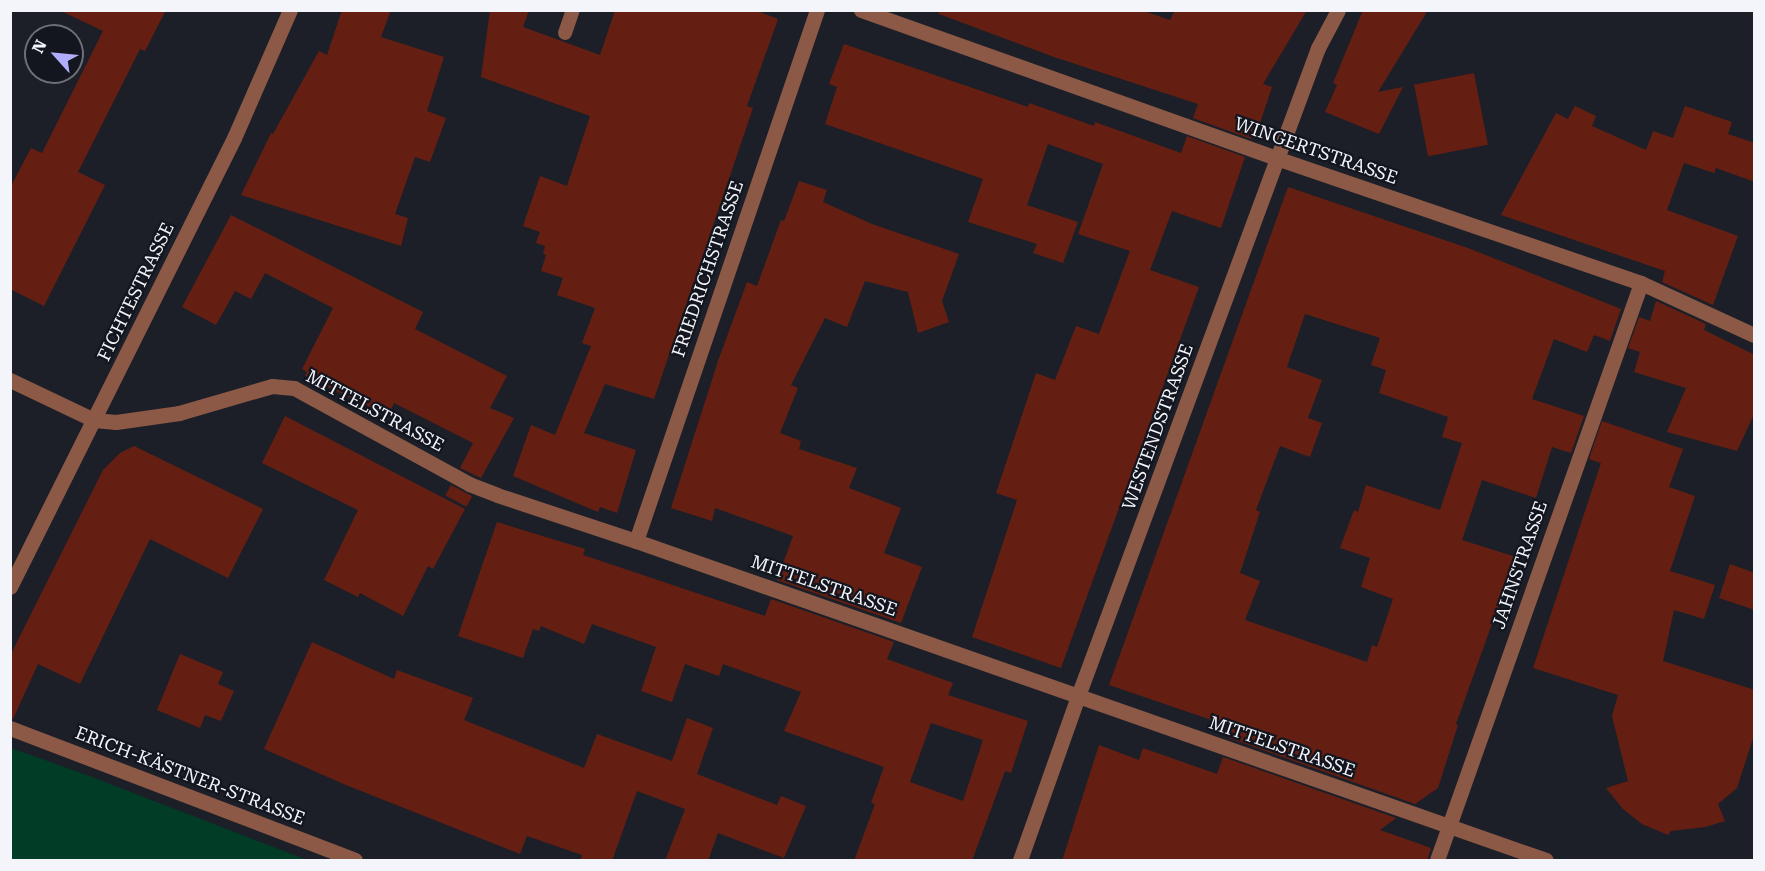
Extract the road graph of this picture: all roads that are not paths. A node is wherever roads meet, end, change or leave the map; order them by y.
1 (290, 10) edge
2 (573, 10) edge
3 (817, 10) edge
4 (861, 10) edge
5 (1338, 10) edge
6 (565, 33) dead end
7 (1279, 159) junction
8 (1641, 283) junction
9 (1755, 335) edge
10 (10, 380) edge
11 (94, 420) junction
12 (636, 541) junction
13 (10, 587) edge
14 (1078, 696) junction
15 (10, 728) edge
16 (1448, 826) junction
17 (355, 861) edge
18 (1020, 861) edge
19 (1437, 861) edge
20 (1546, 861) edge

1 - 11 street, FICHTESTRASSE
2 - 6 lane
3 - 12 street, FRIEDRICHSTRASSE
4 - 7 street, WINGERTSTRASSE
5 - 7 street, WESTENDSTRASSE
7 - 8 street, WINGERTSTRASSE
7 - 14 street, WESTENDSTRASSE
8 - 9 street, WINGERTSTRASSE
8 - 16 street, JAHNSTRASSE
10 - 11 street
11 - 12 street, MITTELSTRASSE
11 - 13 street, FICHTESTRASSE
12 - 14 street, MITTELSTRASSE
14 - 16 street, MITTELSTRASSE
14 - 18 street, WESTENDSTRASSE
15 - 17 street, ERICH-KÄSTNER-STRASSE
16 - 19 street, JAHNSTRASSE
16 - 20 street, MITTELSTRASSE

